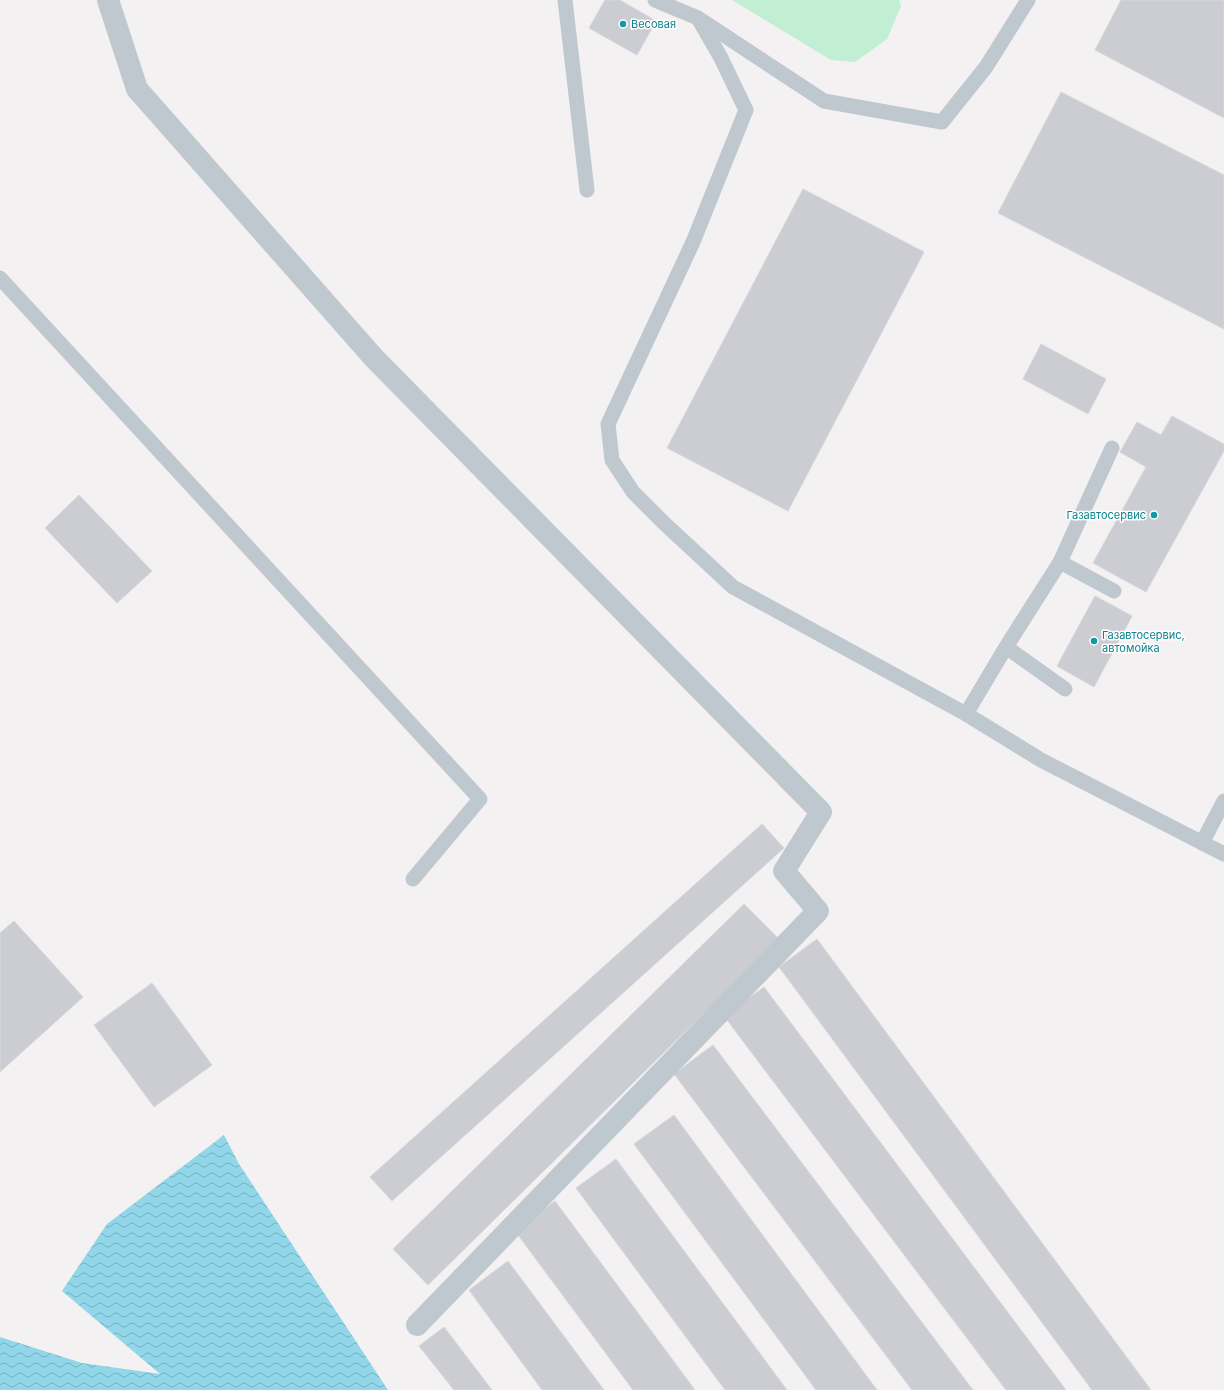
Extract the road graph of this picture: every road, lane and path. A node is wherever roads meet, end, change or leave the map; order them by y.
1 (108, 0) edge
2 (565, 0) edge
3 (655, 0) edge
4 (1028, 0) edge
5 (698, 18) junction
6 (587, 190) dead end
7 (0, 278) edge
8 (1112, 448) dead end
9 (1060, 562) junction
10 (1114, 591) dead end
11 (1006, 647) junction
12 (1065, 689) dead end
13 (966, 714) junction
14 (1224, 801) edge
15 (1202, 843) junction
16 (1224, 854) edge
17 (413, 879) dead end
18 (417, 1325) dead end

1 - 18 street
2 - 6 lane
3 - 5 lane
4 - 5 lane
5 - 13 lane
7 - 17 lane
8 - 9 lane
9 - 10 lane
9 - 11 lane
11 - 12 lane
11 - 13 lane
13 - 15 lane
14 - 15 lane
15 - 16 lane

